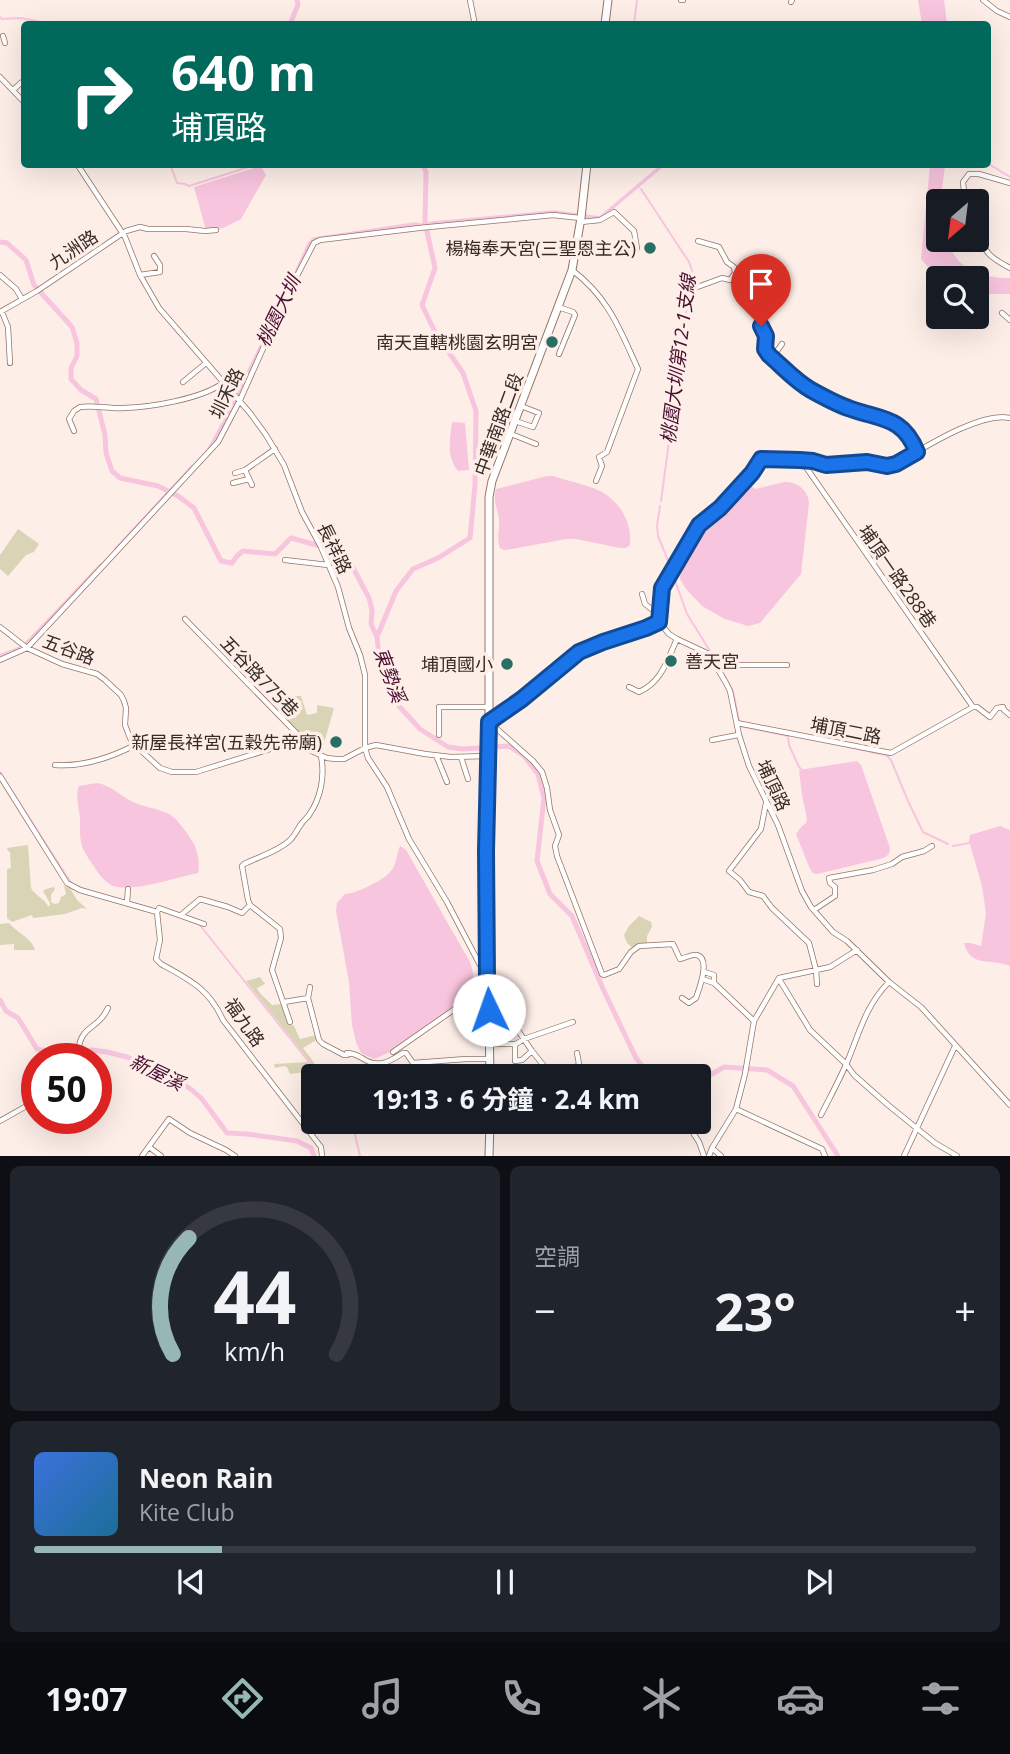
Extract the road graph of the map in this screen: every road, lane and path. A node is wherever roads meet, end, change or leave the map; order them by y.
1 (470, 0) edge
2 (608, 0) edge
3 (983, 0) edge
4 (1010, 17) edge
5 (474, 20) dead end
6 (605, 21) edge
7 (3, 36) dead end
8 (5, 43) dead end
9 (0, 77) edge
10 (21, 83) edge
11 (13, 90) junction
12 (21, 99) edge
13 (80, 168) edge
14 (587, 168) edge
15 (1010, 183) edge
16 (964, 189) edge
17 (581, 218) junction
18 (216, 230) dead end
19 (122, 233) junction
20 (624, 240) dead end
21 (698, 241) dead end
22 (986, 252) edge
23 (154, 256) dead end
24 (1010, 268) edge
25 (572, 270) junction
26 (0, 275) edge
27 (141, 275) junction
28 (692, 289) dead end
29 (22, 299) junction
30 (558, 307) junction
31 (755, 307) dead end
32 (1, 312) edge
33 (1002, 313) dead end
34 (1010, 320) edge
35 (782, 344) dead end
36 (559, 354) dead end
37 (772, 358) junction
38 (10, 363) dead end
39 (206, 363) junction
40 (183, 382) dead end
41 (223, 383) junction
42 (238, 398) junction
43 (521, 406) junction
44 (1010, 418) edge
45 (516, 421) junction
46 (74, 431) dead end
47 (511, 434) junction
48 (536, 444) dead end
49 (275, 449) junction
50 (917, 452) junction
51 (800, 460) junction
52 (245, 470) junction
53 (235, 473) dead end
54 (249, 479) junction
55 (596, 481) dead end
56 (233, 483) dead end
57 (252, 485) dead end
58 (285, 560) dead end
59 (328, 565) junction
60 (642, 594) dead end
61 (186, 619) dead end
62 (659, 619) junction
63 (0, 627) edge
64 (677, 639) junction
65 (24, 646) junction
66 (0, 660) edge
67 (787, 665) dead end
68 (717, 667) junction
69 (629, 687) dead end
70 (488, 707) junction
71 (973, 707) junction
72 (1010, 715) edge
73 (489, 722) junction
74 (737, 723) junction
75 (439, 735) dead end
76 (739, 735) junction
77 (712, 740) dead end
78 (135, 745) junction
79 (365, 748) junction
80 (314, 751) junction
81 (489, 754) junction
82 (321, 755) junction
83 (436, 755) junction
84 (461, 757) junction
85 (55, 765) dead end
86 (0, 776) edge
87 (468, 779) dead end
88 (447, 782) dead end
89 (766, 802) junction
90 (932, 846) dead end
91 (128, 889) dead end
92 (127, 903) junction
93 (250, 905) junction
94 (158, 910) junction
95 (814, 910) junction
96 (181, 915) junction
97 (204, 924) dead end
98 (857, 950) junction
99 (816, 970) junction
100 (704, 972) junction
101 (487, 978) junction
102 (779, 978) junction
103 (702, 979) junction
104 (889, 982) junction
105 (714, 983) junction
106 (817, 984) dead end
107 (310, 987) dead end
108 (308, 998) junction
109 (682, 998) dead end
110 (284, 1002) junction
111 (108, 1008) dead end
112 (754, 1021) junction
113 (290, 1023) dead end
114 (573, 1023) dead end
115 (515, 1027) junction
116 (490, 1028) junction
117 (524, 1039) junction
118 (79, 1043) edge
119 (490, 1044) junction
120 (515, 1044) junction
121 (955, 1046) junction
122 (532, 1051) junction
123 (393, 1052) dead end
124 (577, 1053) dead end
125 (490, 1059) junction
126 (490, 1064) edge
127 (542, 1064) edge
128 (579, 1064) edge
129 (846, 1064) junction
130 (1010, 1105) edge
131 (21, 1109) edge
132 (736, 1109) junction
133 (821, 1115) dead end
134 (0, 1121) edge
135 (917, 1129) junction
136 (490, 1134) edge
137 (694, 1134) edge
138 (149, 1147) junction
139 (712, 1148) junction
140 (142, 1156) edge
141 (161, 1156) edge
142 (235, 1156) edge
143 (322, 1156) edge
144 (489, 1156) edge
145 (704, 1156) edge
146 (709, 1156) edge
147 (721, 1156) edge
148 (825, 1156) edge
149 (904, 1156) edge
150 (957, 1156) edge

1 - 5 street
2 - 6 main road
3 - 4 street
7 - 8 street
9 - 11 street
10 - 11 street
11 - 12 street
13 - 19 street, 長祥路
14 - 17 main road, 中華南路二段
15 - 16 street
17 - 20 street, 圳禾路
17 - 25 main road, 中華南路二段
17 - 42 street, 圳禾路
18 - 19 street
19 - 27 street, 長祥路
19 - 29 street, 九洲路
21 - 28 street
22 - 24 street
23 - 27 street
25 - 30 main road, 中華南路二段
25 - 55 street
26 - 29 street
27 - 39 street, 長祥路
29 - 32 street, 九洲路
30 - 36 street
30 - 43 main road, 中華南路二段
31 - 37 street
32 - 38 street
33 - 34 street
35 - 37 street
37 - 50 street
39 - 40 street
39 - 41 street, 長祥路
41 - 42 street, 長祥路
41 - 46 street
42 - 49 street, 長祥路
42 - 65 street, 圳禾路
43 - 45 main road, 中華南路二段
43 - 45 street
44 - 50 street
45 - 47 main road, 中華南路二段
47 - 48 street
47 - 70 main road, 中華南路二段
49 - 52 street
49 - 59 street, 長祥路
50 - 51 street
51 - 62 street
51 - 71 street, 埔頂一路288巷
52 - 53 street
52 - 54 street
54 - 56 street
54 - 57 street
58 - 59 street
59 - 79 street, 長祥路
60 - 62 street, 埔頂路
61 - 80 street, 五谷路775巷
62 - 64 street, 埔頂路
62 - 73 street
63 - 65 street, 五谷路
64 - 68 street, 埔頂路
64 - 69 street
65 - 66 street, 圳禾路
65 - 78 street, 五谷路
67 - 68 street
68 - 74 street, 埔頂路
70 - 73 main road, 中華南路二段
70 - 75 street
71 - 72 street
71 - 74 street, 埔頂二路
73 - 81 main road, 中華南路二段
73 - 100 street
74 - 76 street, 埔頂路
76 - 77 street
76 - 89 street, 埔頂路
78 - 80 street
78 - 85 street
79 - 82 street
79 - 83 street
79 - 101 street, 長祥路
80 - 82 street
81 - 84 street
81 - 101 main road, 中華南路二段
82 - 93 street
83 - 84 street
83 - 88 street
84 - 87 street
86 - 92 street
89 - 95 street, 埔頂路
89 - 99 street
90 - 95 street
91 - 92 street
92 - 94 street
93 - 96 street
93 - 110 street
94 - 96 street
94 - 143 street, 福九路
95 - 98 street, 埔頂路
96 - 97 street
98 - 99 street
98 - 104 street, 埔頂路
99 - 102 street
99 - 106 street
100 - 103 street
100 - 105 street
101 - 115 street, 長祥路
101 - 116 main road, 中華南路二段
101 - 123 street
102 - 112 street
102 - 129 street
103 - 105 street
103 - 109 street
104 - 121 street, 埔頂路
104 - 129 street
105 - 112 street
107 - 108 street
108 - 110 street
108 - 125 street
110 - 113 street
111 - 118 street
112 - 132 street
114 - 117 street
115 - 116 street
115 - 117 street, 長祥路
116 - 119 main road, 中華南路二段
117 - 120 street
117 - 122 street, 長祥路
119 - 120 street
119 - 125 main road, 中華南路二段
120 - 122 street
121 - 130 street, 埔頂路
121 - 135 street
122 - 127 street, 長祥路
124 - 128 street
125 - 126 main road, 中華南路二段
129 - 133 street
129 - 135 street
131 - 134 street
132 - 139 street
132 - 148 street
135 - 149 street
135 - 150 street
136 - 144 main road
137 - 145 street
138 - 140 street
138 - 141 street
138 - 142 street
139 - 146 street
139 - 147 street

